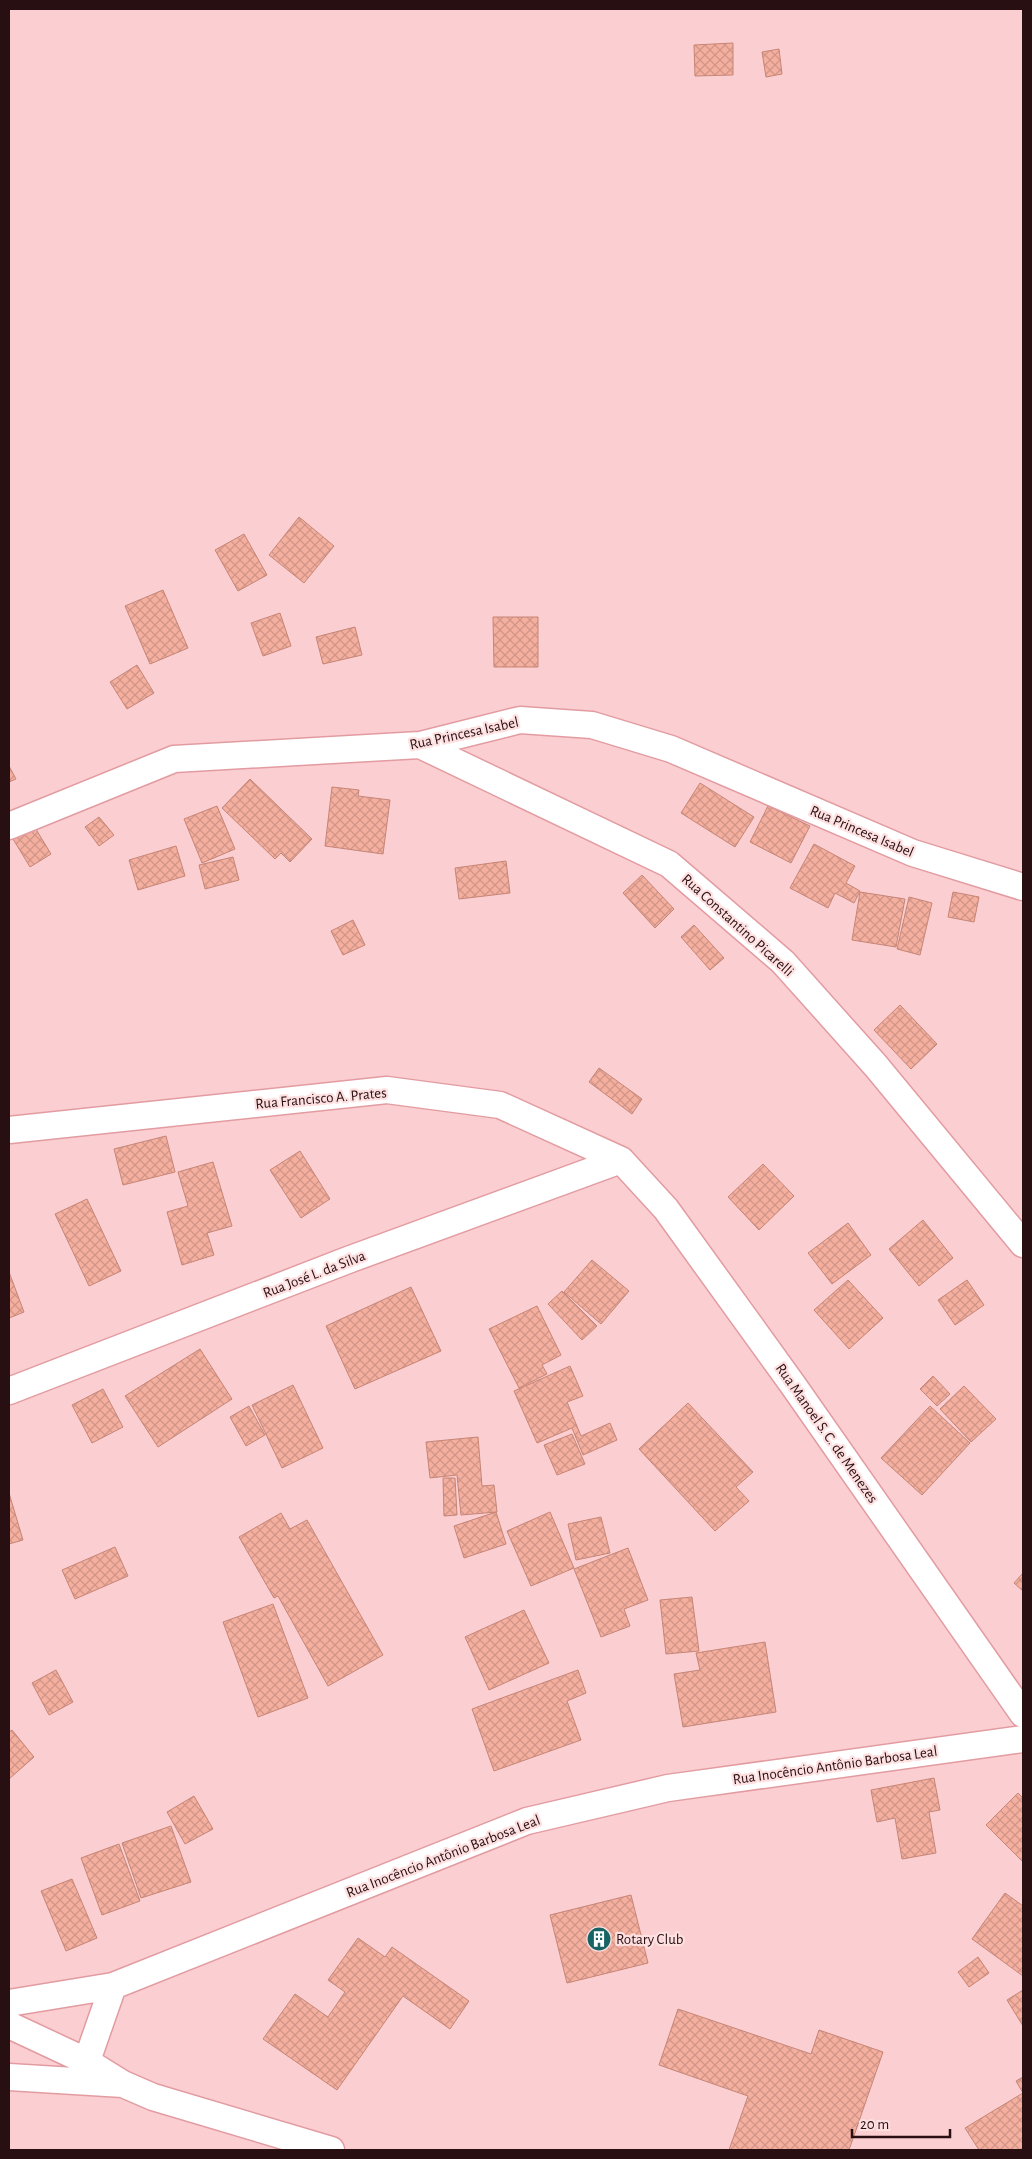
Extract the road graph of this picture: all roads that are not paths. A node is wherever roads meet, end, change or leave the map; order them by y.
1 (420, 745) junction
2 (9, 826) edge
3 (1023, 887) edge
4 (9, 1130) edge
5 (621, 1160) junction
6 (1023, 1244) edge
7 (9, 1391) edge
8 (1023, 1714) edge
9 (1023, 1739) edge
10 (113, 1986) junction
11 (9, 2003) edge
12 (9, 2025) edge
13 (83, 2071) junction
14 (9, 2077) edge
15 (331, 2150) edge

1 - 2 street, Rua Princesa Isabel
1 - 3 street, Rua Princesa Isabel
1 - 6 street, Rua Constantino Picarelli
4 - 5 street, Rua Francisco A. Prates
5 - 7 street, Rua José L. da Silva
5 - 8 street, Rua Manoel S. C. de Menezes
9 - 10 street, Rua Inocêncio Antônio Barbosa Leal
10 - 11 street, Rua Inocêncio Antônio Barbosa Leal
10 - 13 street
12 - 13 street
13 - 14 street
13 - 15 street

